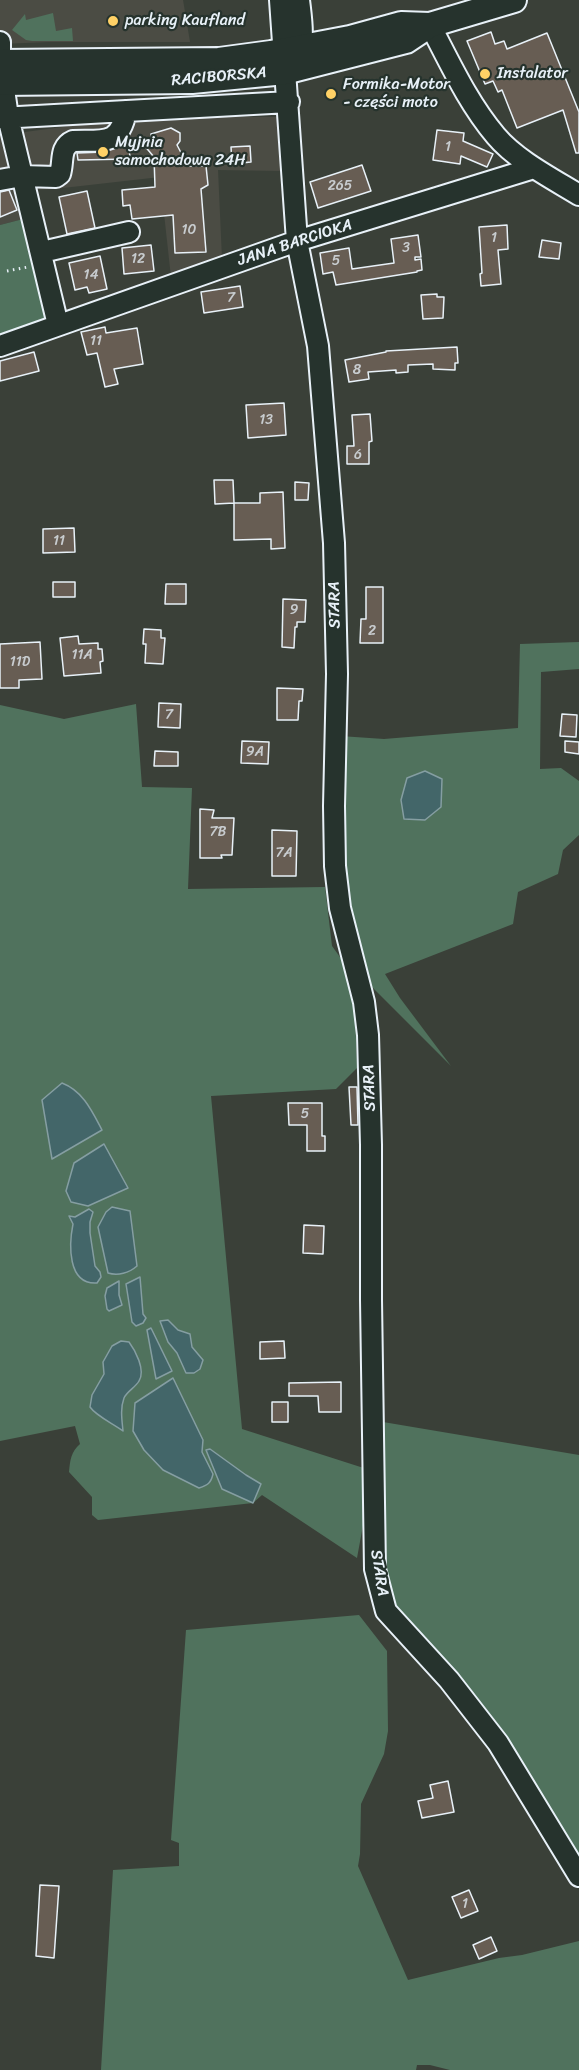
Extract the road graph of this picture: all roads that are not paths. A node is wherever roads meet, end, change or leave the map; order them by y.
1 (280, 0) edge
2 (513, 0) edge
3 (294, 13) edge
4 (430, 25) junction
5 (350, 38) junction
6 (0, 42) edge
7 (254, 55) junction
8 (290, 56) junction
9 (1, 72) edge
10 (289, 102) junction
11 (126, 111) junction
12 (4, 118) edge
13 (534, 168) junction
14 (22, 176) junction
15 (0, 180) edge
16 (579, 195) edge
17 (129, 232) dead end
18 (297, 241) junction
19 (42, 252) junction
20 (58, 325) junction
21 (0, 346) edge
22 (579, 1876) edge

1 - 3 street, STARA
2 - 4 main road, RACIBORSKA
3 - 5 street
3 - 7 street, RACIBORSKA
3 - 8 street, STARA
4 - 5 main road, RACIBORSKA
4 - 8 main road, RACIBORSKA
4 - 13 street
5 - 8 main road, RACIBORSKA
6 - 9 street
7 - 8 main road, RACIBORSKA
7 - 9 main road, RACIBORSKA
8 - 9 main road, RACIBORSKA
8 - 10 street, STARA
9 - 12 street
10 - 11 street
10 - 18 street, STARA
11 - 12 street
11 - 14 street
12 - 14 street
13 - 16 street
13 - 18 street, JANA BARCIOKA
14 - 15 street
14 - 19 street
17 - 19 street
18 - 20 street, JANA BARCIOKA
18 - 22 street, STARA
19 - 20 street
20 - 21 street, JANA BARCIOKA

